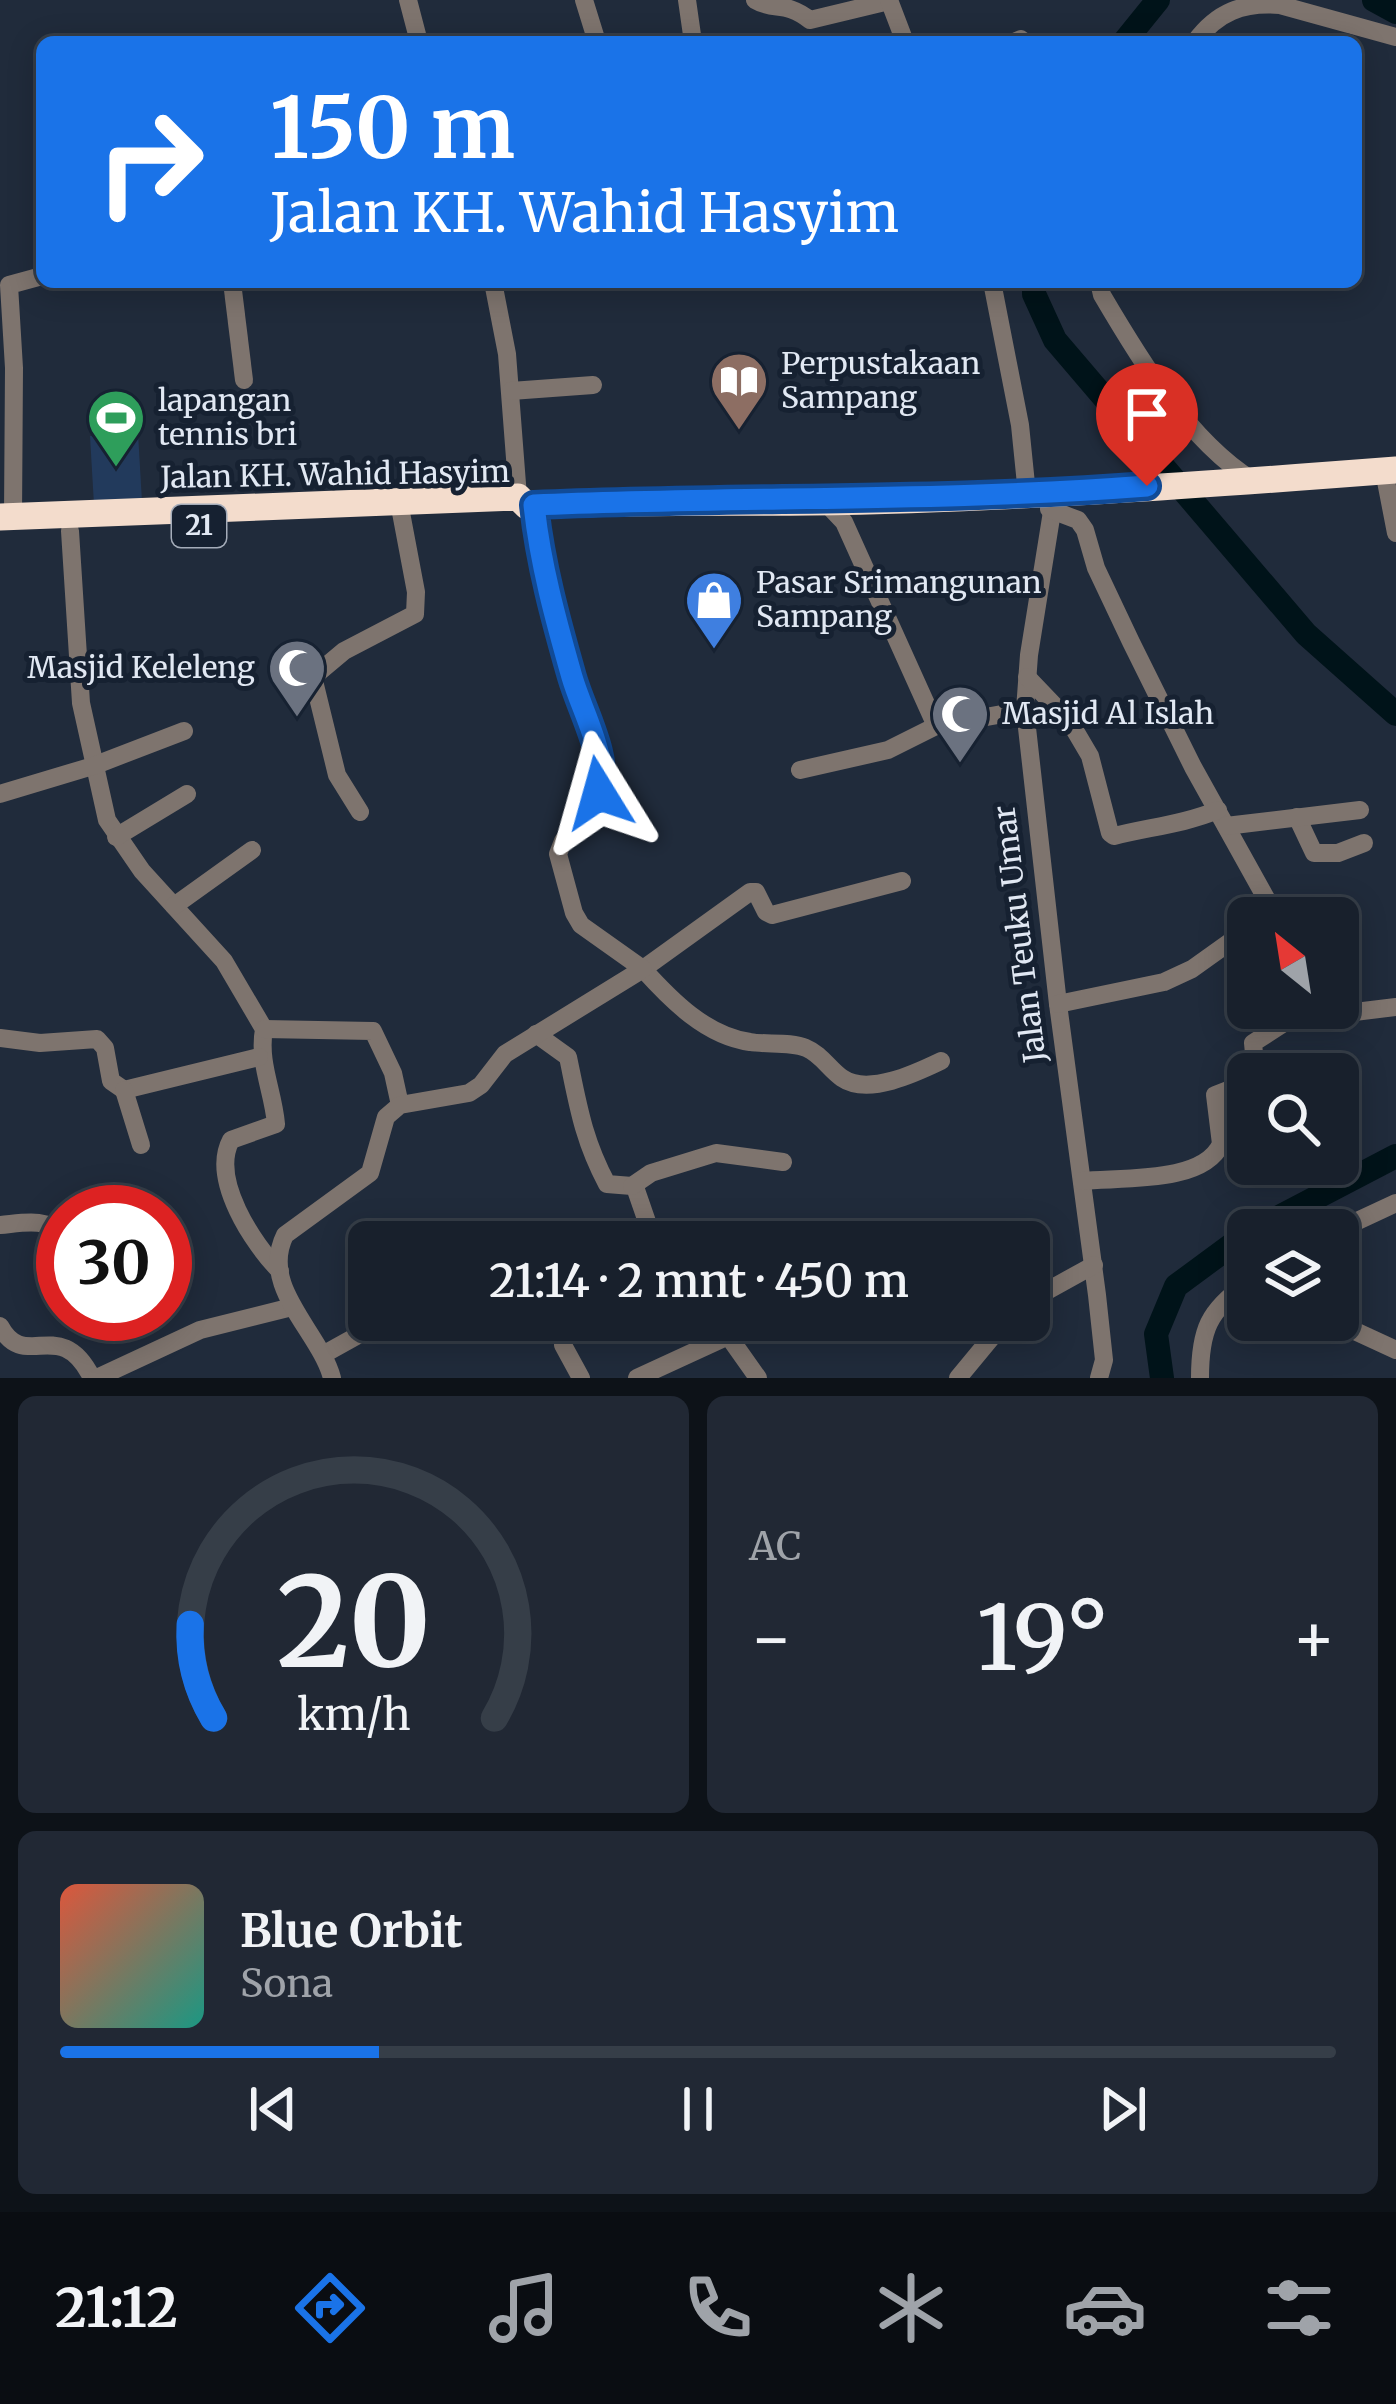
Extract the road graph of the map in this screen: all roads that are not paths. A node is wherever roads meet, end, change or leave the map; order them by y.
1 (408, 0) edge
2 (584, 0) edge
3 (688, 0) edge
4 (755, 0) edge
5 (889, 0) edge
6 (417, 36) edge
7 (594, 36) edge
8 (692, 36) edge
9 (903, 36) edge
10 (1199, 36) edge
11 (1396, 37) edge
12 (36, 276) edge
13 (2, 278) edge
14 (233, 288) edge
15 (494, 288) edge
16 (993, 288) edge
17 (1100, 288) edge
18 (244, 380) dead end
19 (593, 385) dead end
20 (511, 391) junction
21 (1390, 470) edge
22 (1251, 481) junction
23 (863, 499) junction
24 (1046, 499) junction
25 (824, 501) junction
26 (526, 503) junction
27 (399, 510) junction
28 (146, 520) junction
29 (844, 522) junction
30 (4, 523) edge
31 (70, 531) junction
32 (1396, 533) edge
33 (1027, 677) junction
34 (1025, 710) junction
35 (936, 726) junction
36 (184, 731) dead end
37 (92, 766) junction
38 (800, 770) dead end
39 (0, 794) edge
40 (187, 794) dead end
41 (1360, 810) dead end
42 (360, 812) dead end
43 (1222, 818) junction
44 (1297, 818) junction
45 (116, 837) junction
46 (1364, 843) dead end
47 (252, 850) dead end
48 (902, 881) dead end
49 (1262, 897) edge
50 (174, 906) junction
51 (1227, 943) edge
52 (643, 969) junction
53 (1058, 1004) junction
54 (1396, 1007) edge
55 (264, 1029) junction
56 (536, 1034) junction
57 (0, 1038) edge
58 (1254, 1053) edge
59 (259, 1058) junction
60 (941, 1061) dead end
61 (124, 1090) junction
62 (1227, 1090) edge
63 (400, 1105) junction
64 (142, 1145) dead end
65 (783, 1162) dead end
66 (1082, 1180) junction
67 (632, 1186) junction
68 (1396, 1203) edge
69 (1359, 1220) edge
70 (36, 1221) edge
71 (646, 1221) edge
72 (0, 1225) edge
73 (1094, 1264) junction
74 (280, 1271) junction
75 (1050, 1289) edge
76 (1227, 1297) edge
77 (292, 1307) junction
78 (1359, 1333) edge
79 (2, 1336) edge
80 (348, 1341) edge
81 (700, 1341) edge
82 (734, 1341) edge
83 (987, 1341) edge
84 (563, 1345) dead end
85 (1396, 1350) edge
86 (326, 1353) junction
87 (1105, 1372) edge
88 (94, 1378) edge
89 (332, 1378) edge
90 (581, 1378) edge
91 (637, 1378) edge
92 (758, 1378) edge
93 (958, 1378) edge
94 (1200, 1378) edge

1 - 6 street
2 - 7 street
3 - 8 street
4 - 5 street
5 - 9 street
10 - 11 street
12 - 13 street
13 - 30 street
14 - 18 street
15 - 20 street
16 - 24 street, Jalan Teuku Umar
17 - 22 street
19 - 20 street
20 - 26 street
21 - 22 highway, 21
21 - 32 street
22 - 24 highway, Jalan KH. Wahid Hasyim / 21
23 - 24 highway, Jalan KH. Wahid Hasyim / 21
23 - 25 highway, Jalan KH. Wahid Hasyim / 21
23 - 29 street
24 - 33 street, Jalan Teuku Umar
24 - 43 street
25 - 26 highway, Jalan KH. Wahid Hasyim / 21
25 - 29 street
26 - 27 highway, Jalan KH. Wahid Hasyim / 21
26 - 52 street
27 - 28 highway, Jalan KH. Wahid Hasyim / 21
27 - 42 street
28 - 30 highway, Jalan KH. Wahid Hasyim / 21
28 - 31 highway, Jalan KH. Wahid Hasyim / 21
29 - 35 street
30 - 31 highway, Jalan KH. Wahid Hasyim / 21
31 - 37 street
33 - 34 street, Jalan Teuku Umar
33 - 43 street
34 - 35 street
34 - 53 street, Jalan Teuku Umar
35 - 38 street
36 - 37 street
37 - 39 street
37 - 45 street
40 - 45 street
41 - 44 street
43 - 44 street
43 - 49 street
44 - 46 street
45 - 50 street
47 - 50 street
48 - 52 street
50 - 55 street
51 - 53 street
52 - 56 street
52 - 60 street
53 - 66 street, Jalan Teuku Umar
54 - 58 street
55 - 59 street
55 - 63 street
56 - 63 street
56 - 67 street
57 - 61 street
59 - 61 street
59 - 74 street
61 - 64 street
62 - 66 street
63 - 74 street
65 - 67 street
66 - 73 street, Jalan Teuku Umar
67 - 71 street
68 - 69 street
70 - 72 street
73 - 75 street
73 - 87 street, Jalan Teuku Umar
74 - 77 street
76 - 94 street
77 - 86 street
77 - 88 street
78 - 85 street
79 - 88 street
80 - 86 street
81 - 91 street
82 - 92 street
83 - 93 street
84 - 90 street
86 - 89 street

